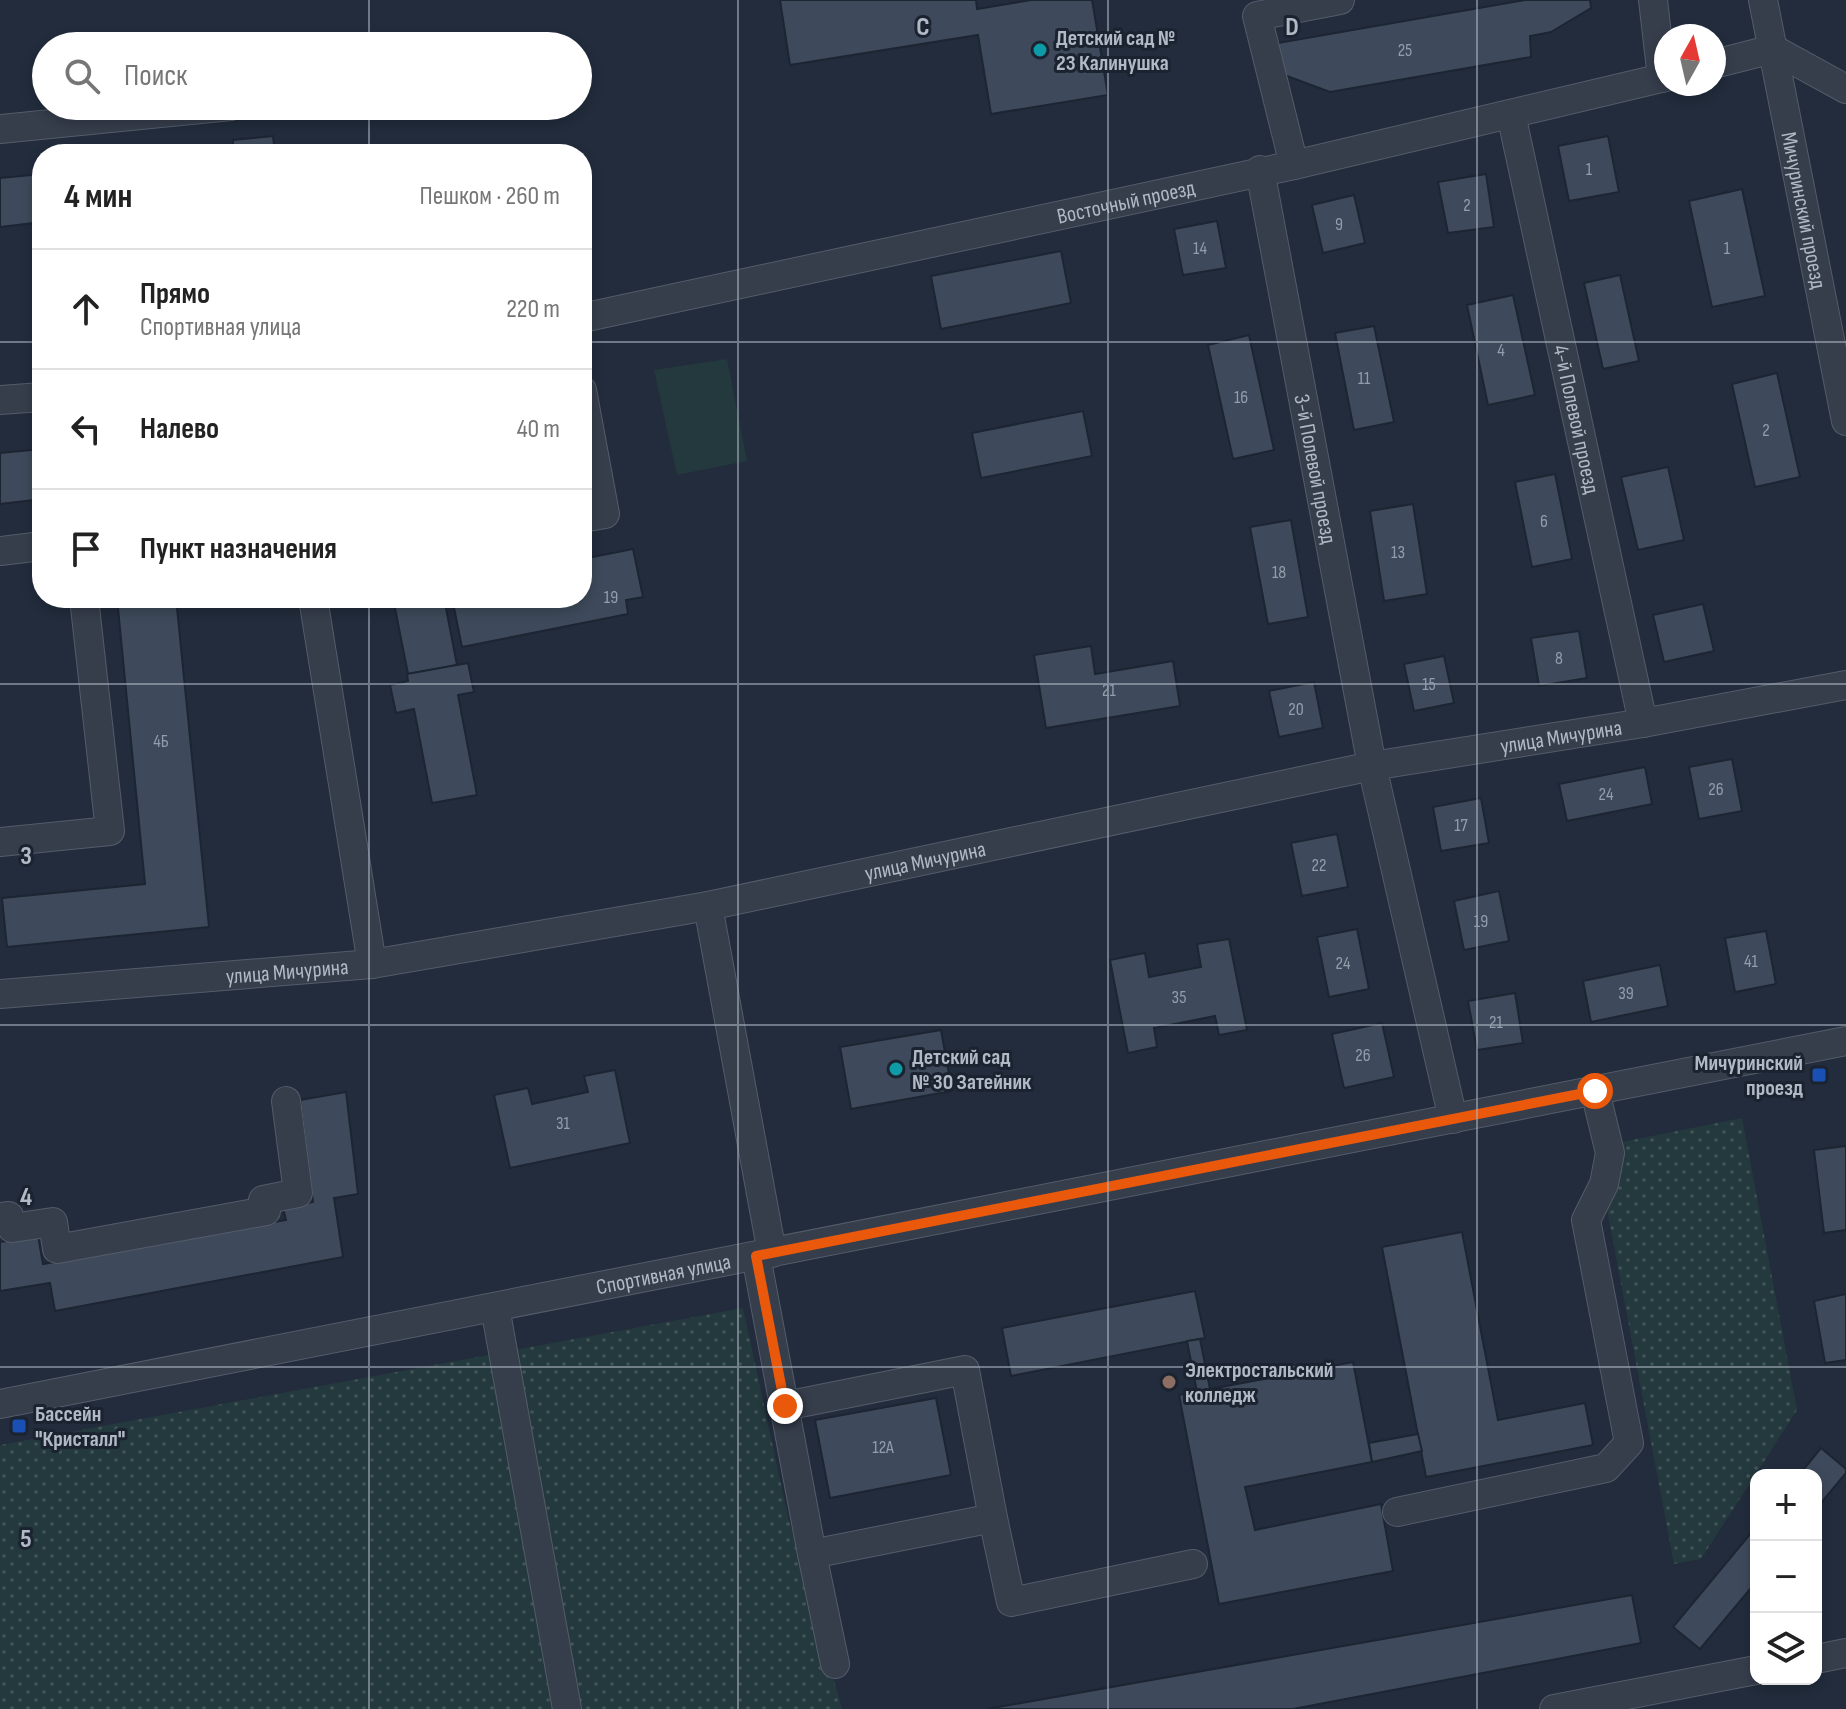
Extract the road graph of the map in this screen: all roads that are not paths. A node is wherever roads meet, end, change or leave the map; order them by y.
1 (1340, 0) edge
2 (1653, 0) edge
3 (1763, 0) edge
4 (1256, 8) edge
5 (1656, 24) edge
6 (1773, 49) junction
7 (1726, 61) edge
8 (1654, 79) edge
9 (1846, 89) edge
10 (1511, 114) junction
11 (90, 120) edge
12 (0, 129) edge
13 (1294, 165) junction
14 (1260, 170) junction
15 (592, 316) edge
16 (1842, 377) edge
17 (32, 398) edge
18 (0, 400) edge
19 (1846, 421) edge
20 (592, 444) edge
21 (592, 516) edge
22 (32, 547) edge
23 (0, 551) edge
24 (85, 608) edge
25 (315, 608) edge
26 (1846, 685) edge
27 (1643, 723) junction
28 (1372, 766) junction
29 (0, 842) edge
30 (708, 906) junction
31 (372, 964) junction
32 (0, 994) edge
33 (1846, 1041) edge
34 (1595, 1091) junction
35 (286, 1101) dead end
36 (1453, 1119) junction
37 (0, 1217) edge
38 (764, 1254) junction
39 (495, 1307) junction
40 (0, 1404) edge
41 (785, 1406) junction
42 (1397, 1512) dead end
43 (993, 1518) junction
44 (812, 1554) junction
45 (1193, 1564) dead end
46 (1846, 1653) edge
47 (1822, 1658) edge
48 (835, 1664) dead end
49 (1750, 1671) edge
50 (567, 1709) edge
51 (1554, 1709) edge

1 - 4 street
2 - 5 street
3 - 6 street, Мичуринский проезд
4 - 13 street
6 - 7 street
6 - 9 street
6 - 16 street, Мичуринский проезд
8 - 10 street, Восточный проезд
10 - 13 street, Восточный проезд
10 - 27 street, 4-й Полевой проезд
11 - 12 street
13 - 14 street, Восточный проезд
14 - 15 street, Восточный проезд
14 - 28 street, 3-й Полевой проезд
16 - 19 street, Мичуринский проезд
17 - 18 street
20 - 21 street
22 - 23 street
24 - 29 street
25 - 31 street
26 - 27 street, улица Мичурина
27 - 28 street, улица Мичурина
28 - 30 street, улица Мичурина
28 - 36 street, 3-й Полевой проезд
30 - 31 street, улица Мичурина
30 - 38 street
31 - 32 street, улица Мичурина
33 - 34 street, Спортивная улица
34 - 36 street, Спортивная улица
34 - 42 street
35 - 37 street
36 - 38 street, Спортивная улица
38 - 39 street, Спортивная улица
38 - 41 street
39 - 40 street, Спортивная улица
39 - 50 street
41 - 43 street
41 - 44 street
43 - 44 street
43 - 45 street
44 - 48 street
46 - 47 street
49 - 51 street

